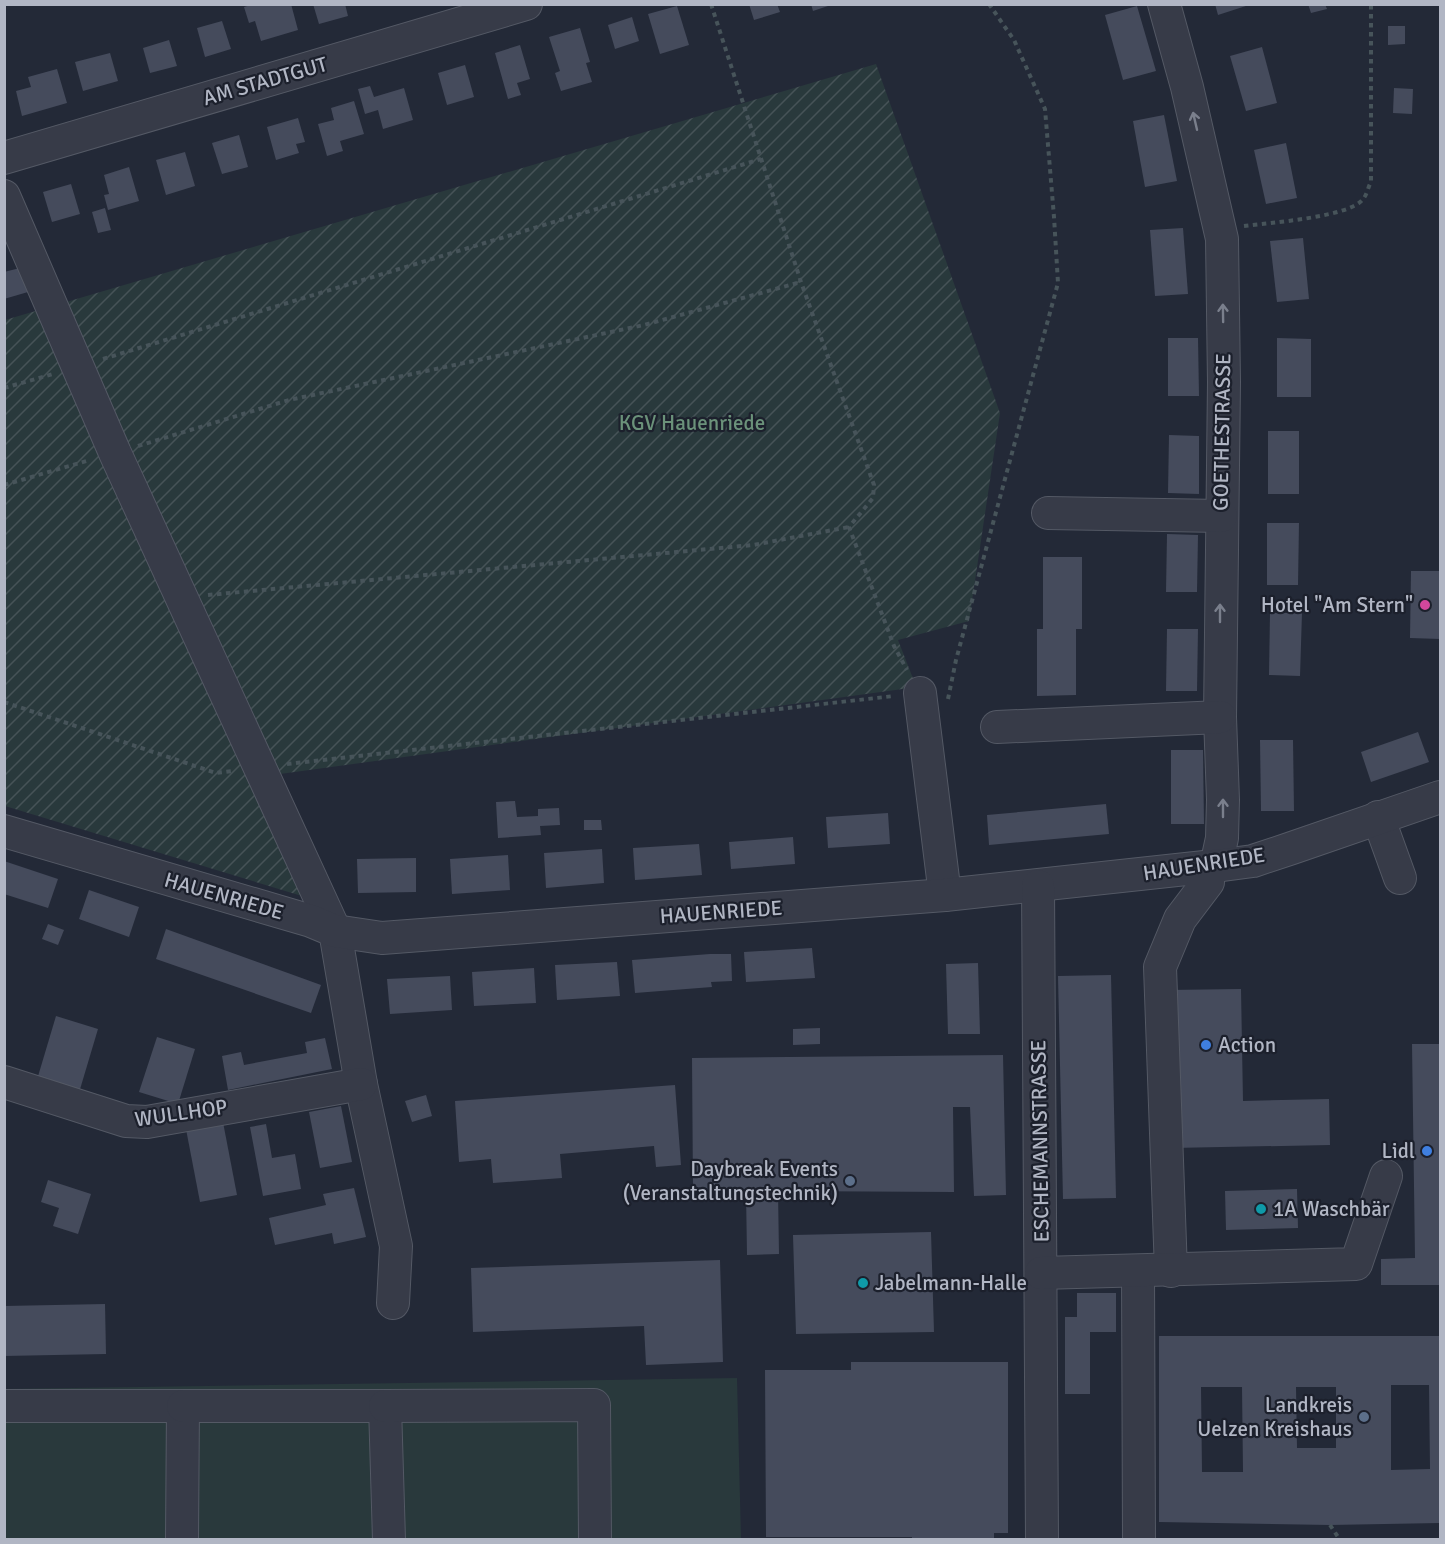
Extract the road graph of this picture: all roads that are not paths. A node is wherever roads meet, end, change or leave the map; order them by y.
1 (526, 4) edge
2 (1164, 4) edge
3 (4, 158) edge
4 (4, 196) edge
5 (1048, 513) dead end
6 (1221, 516) junction
7 (933, 700) road end
8 (1220, 717) junction
9 (997, 727) dead end
10 (1440, 797) edge
11 (1378, 817) junction
12 (4, 831) edge
13 (1212, 866) junction
14 (1400, 878) dead end
15 (1038, 886) junction
16 (945, 895) junction
17 (335, 931) junction
18 (4, 1082) edge
19 (361, 1084) junction
20 (1386, 1176) dead end
21 (1171, 1270) junction
22 (1138, 1271) junction
23 (1041, 1273) junction
24 (393, 1303) dead end
25 (4, 1406) edge
26 (183, 1406) junction
27 (385, 1406) junction
28 (182, 1539) edge
29 (389, 1539) edge
30 (595, 1539) edge
31 (1042, 1539) edge
32 (1139, 1539) edge

1 - 3 street, AM STADTGUT
6 -> 2 street, GOETHESTRASSE
4 - 17 street
5 - 6 street
8 -> 6 street, GOETHESTRASSE
7 - 16 street
8 - 9 street
13 -> 8 street, GOETHESTRASSE
10 - 11 street, HAUENRIEDE
11 - 13 street, HAUENRIEDE
11 - 14 street
12 - 17 street, HAUENRIEDE
13 - 15 street, HAUENRIEDE
13 - 21 street, GOETHESTRASSE
15 - 16 street, HAUENRIEDE
15 - 23 street, ESCHEMANNSTRASSE
16 - 17 street, HAUENRIEDE
17 - 19 street
18 - 19 street, WULLHOP
19 - 24 street
20 - 21 street
21 - 22 street
22 - 23 street
22 - 32 street
23 - 31 street, ESCHEMANNSTRASSE
25 - 26 street
26 - 27 street
26 - 28 street
27 - 29 street
27 - 30 street

